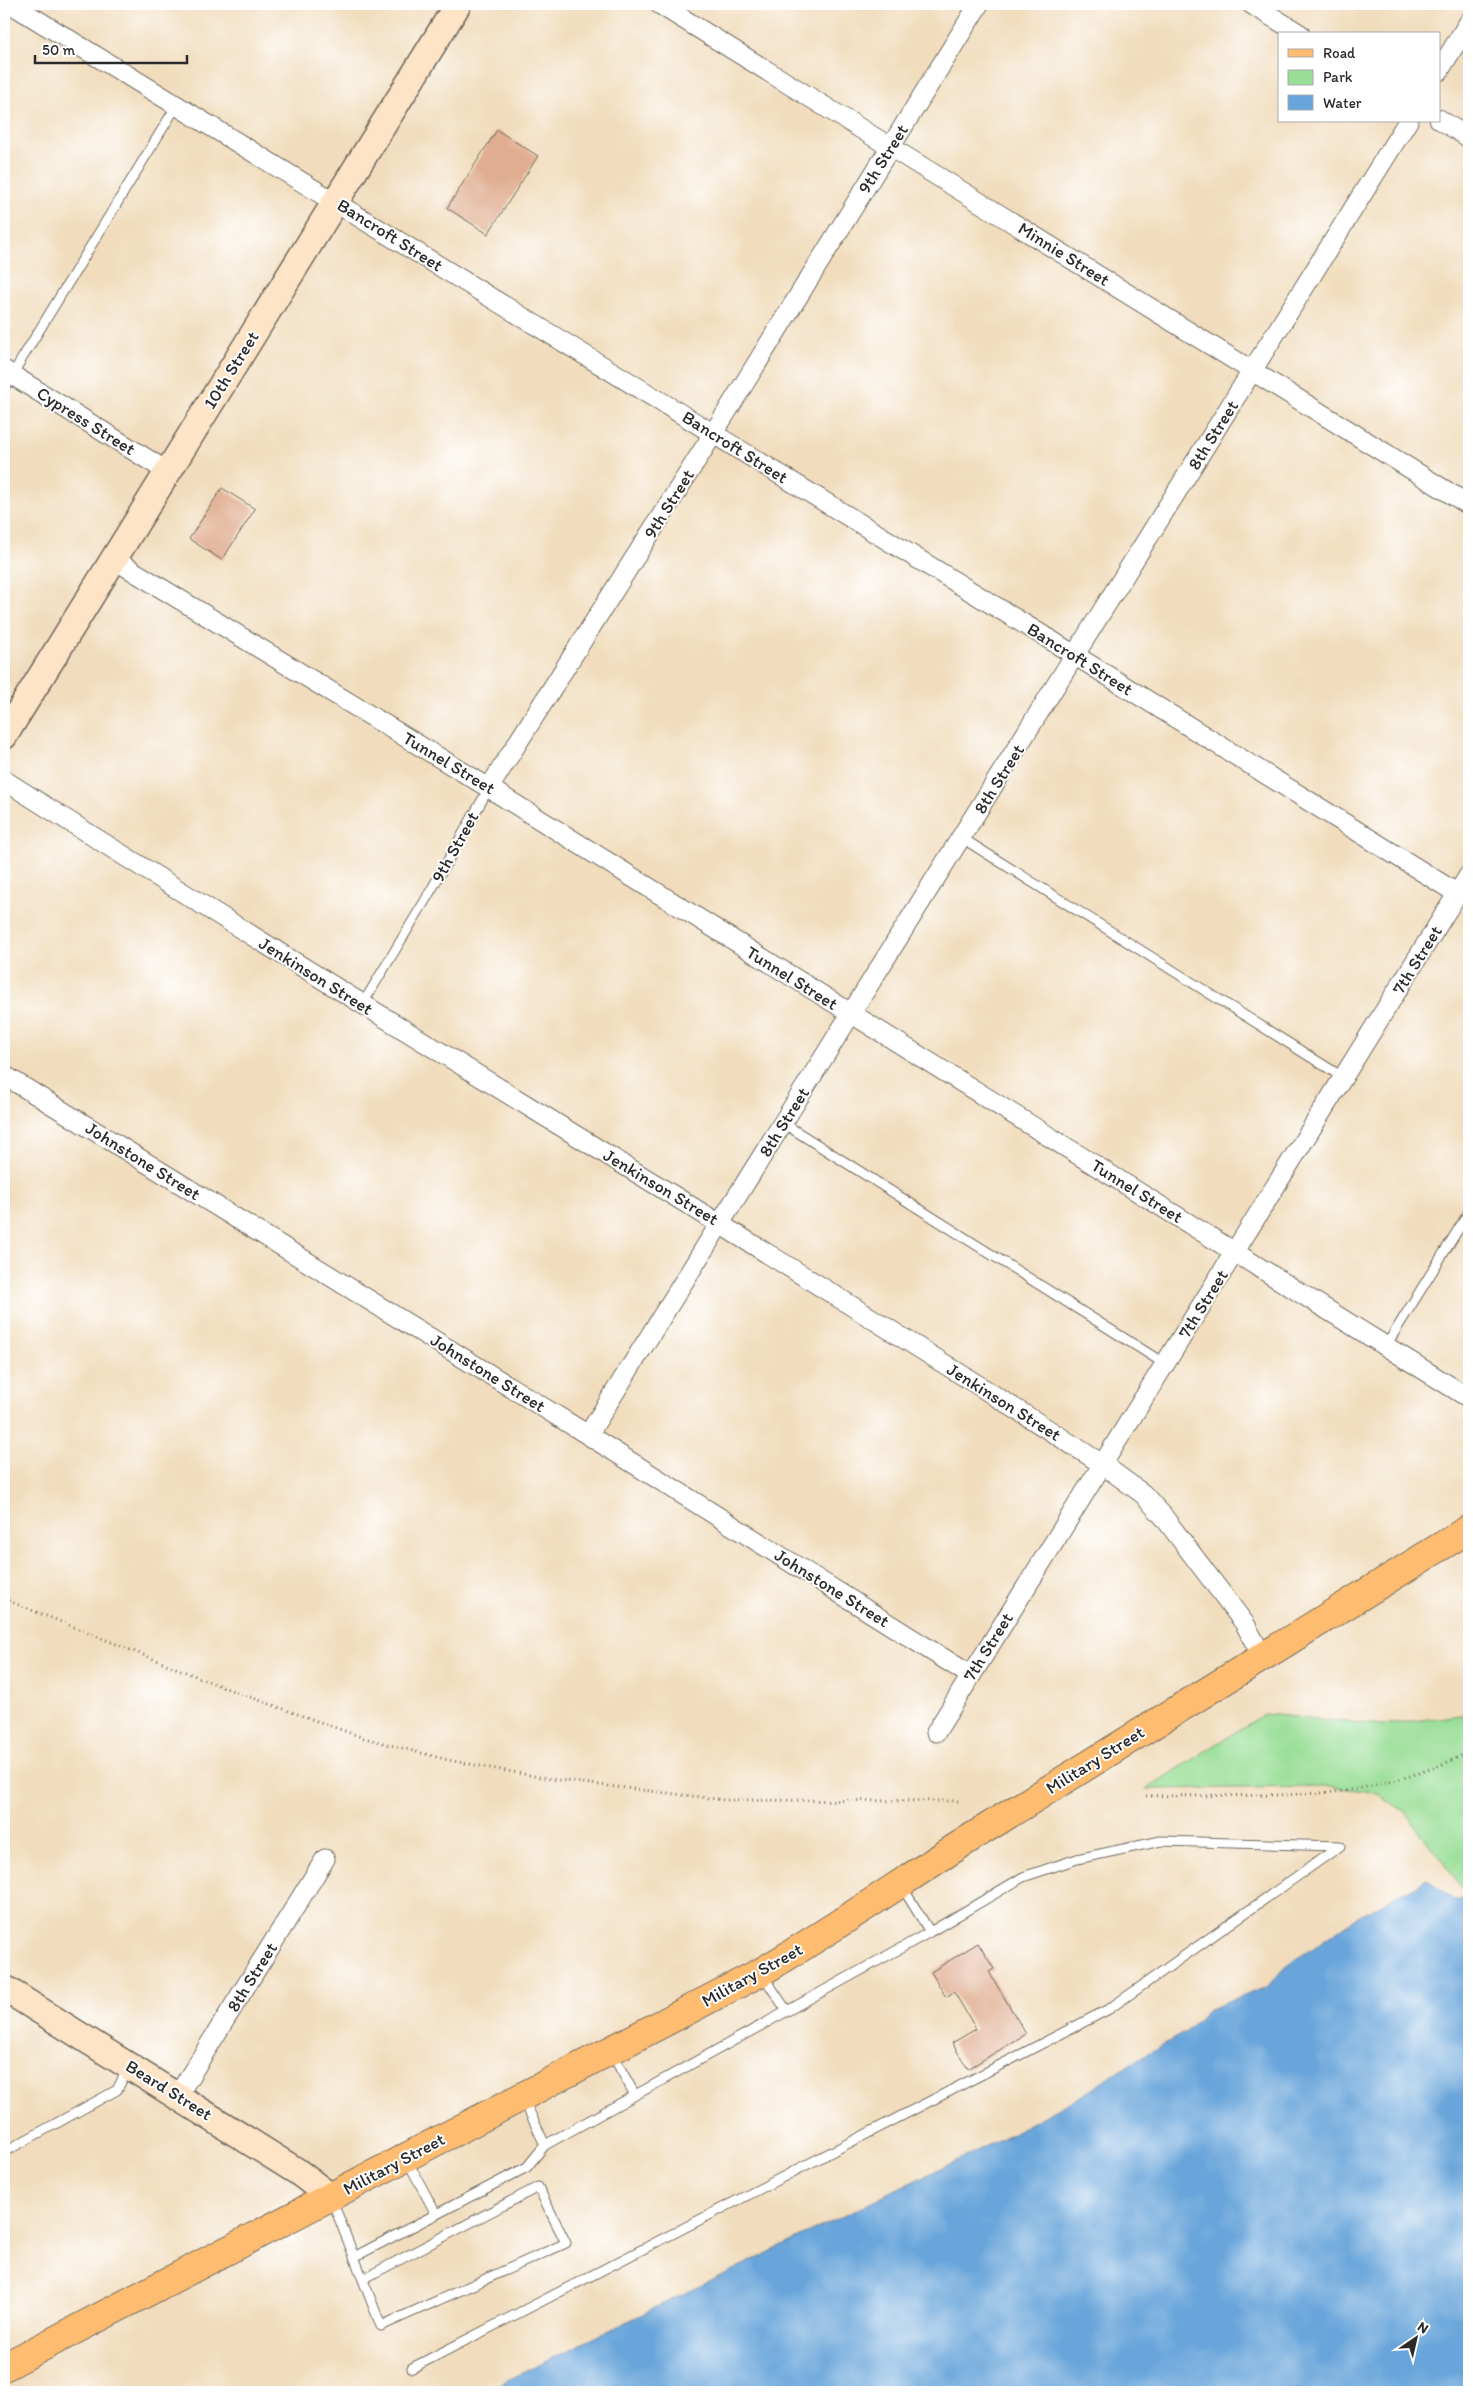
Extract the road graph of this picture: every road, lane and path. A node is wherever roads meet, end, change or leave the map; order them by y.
1 (11, 4) edge
2 (458, 4) edge
3 (658, 4) edge
4 (979, 4) edge
5 (1251, 4) edge
6 (1469, 22) edge
7 (1297, 32) edge
8 (1440, 69) edge
9 (177, 105) junction
10 (1440, 120) edge
11 (1407, 122) edge
12 (1469, 138) edge
13 (890, 147) junction
14 (335, 202) junction
15 (1253, 370) junction
16 (6, 378) edge
17 (713, 434) junction
18 (168, 472) junction
19 (1469, 505) edge
20 (114, 560) junction
21 (1075, 656) junction
22 (5, 731) edge
23 (4, 780) edge
24 (489, 788) junction
25 (962, 838) junction
26 (1469, 875) edge
27 (1458, 894) junction
28 (362, 1005) junction
29 (852, 1015) junction
30 (4, 1075) edge
31 (1344, 1078) junction
32 (784, 1123) junction
33 (1469, 1212) edge
34 (720, 1223) junction
35 (1236, 1252) junction
36 (1386, 1346) junction
37 (1165, 1364) junction
38 (1469, 1398) edge
39 (588, 1435) junction
40 (1102, 1464) junction
41 (1469, 1529) edge
42 (4, 1600) edge
43 (1262, 1656) junction
44 (970, 1675) junction
45 (936, 1732) dead end
46 (1469, 1752) edge
47 (1146, 1796) dead end
48 (959, 1801) dead end
49 (325, 1859) dead end
50 (900, 1883) junction
51 (930, 1932) junction
52 (761, 1972) junction
53 (4, 1988) edge
54 (787, 2011) junction
55 (610, 2051) junction
56 (129, 2066) junction
57 (635, 2095) junction
58 (178, 2096) junction
59 (523, 2097) junction
60 (545, 2145) junction
61 (4, 2152) edge
62 (406, 2158) junction
63 (331, 2197) junction
64 (436, 2214) junction
65 (354, 2257) junction
66 (363, 2279) junction
67 (4, 2367) edge
68 (412, 2368) dead end

1 - 9 street, Bancroft Street
2 - 14 street, 10th Street
3 - 13 street, Minnie Street
4 - 13 street, 9th Street
5 - 7 street
6 - 8 street
9 - 14 street, Bancroft Street
9 - 16 lane
10 - 12 street
11 - 15 street, 8th Street
13 - 15 street, Minnie Street
13 - 17 street, 9th Street
14 - 17 street, Bancroft Street
14 - 18 street, 10th Street
15 - 19 street, Minnie Street
15 - 21 street, 8th Street
16 - 18 street, Cypress Street
17 - 21 street, Bancroft Street
17 - 24 street, 9th Street
18 - 20 street, 10th Street
20 - 22 street, 10th Street
20 - 24 street, Tunnel Street
21 - 25 street, 8th Street
21 - 27 street, Bancroft Street
23 - 28 street, Jenkinson Street
24 - 28 lane, 9th Street
24 - 29 street, Tunnel Street
25 - 29 street, 8th Street
25 - 31 lane
26 - 27 street, 7th Street
27 - 31 street, 7th Street
28 - 34 street, Jenkinson Street
29 - 32 street, 8th Street
29 - 35 street, Tunnel Street
30 - 39 street, Johnstone Street
31 - 35 street, 7th Street
32 - 34 street, 8th Street
32 - 37 lane
33 - 36 lane
34 - 39 street, 8th Street
34 - 40 street, Jenkinson Street
35 - 36 street, Tunnel Street
35 - 37 street, 7th Street
36 - 38 street, Tunnel Street
37 - 40 street, 7th Street
39 - 44 street, Johnstone Street
40 - 43 street, Jenkinson Street
40 - 44 street, 7th Street
41 - 43 main road, Military Street
42 - 48 path
43 - 50 main road, Military Street
44 - 45 street, 7th Street
46 - 47 path
49 - 58 street, 8th Street
50 - 51 lane
50 - 52 main road, Military Street
51 - 54 lane
51 - 68 lane
52 - 54 lane
52 - 55 main road, Military Street
53 - 56 street, Beard Street
54 - 57 lane
55 - 57 lane
55 - 59 main road, Military Street
56 - 58 street, Beard Street
56 - 61 lane
57 - 60 lane
58 - 63 street, Beard Street
59 - 60 lane
59 - 62 main road, Military Street
60 - 64 lane
62 - 63 main road, Military Street
62 - 64 lane
63 - 65 lane
63 - 67 main road, Military Street
64 - 65 lane
65 - 66 lane
66 - 66 lane

